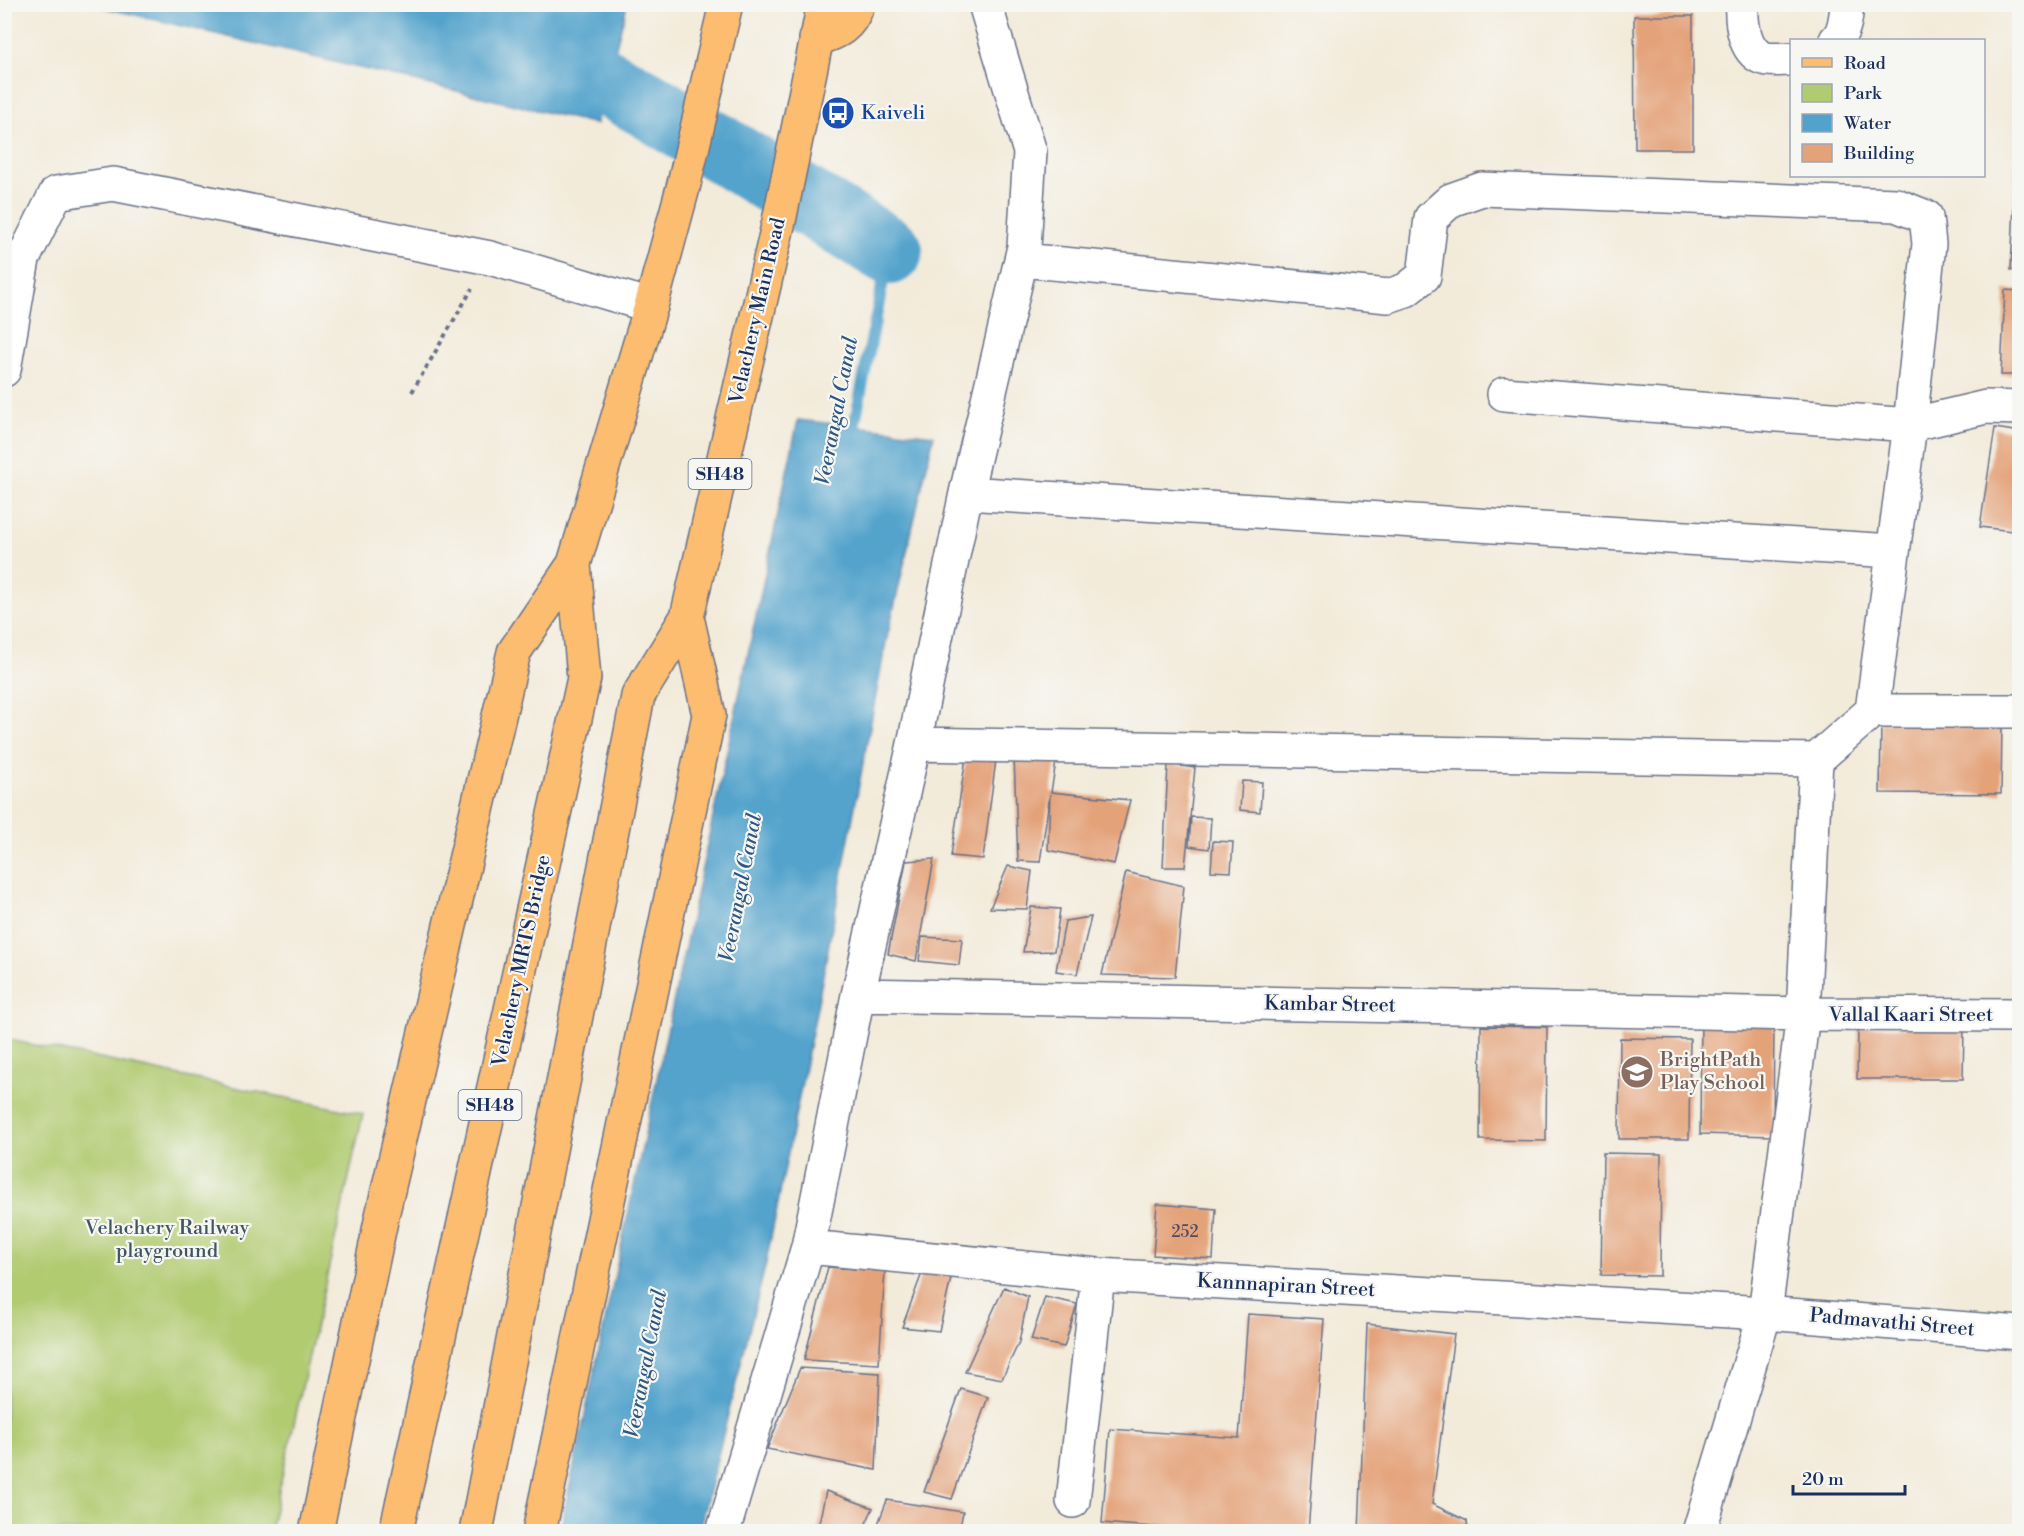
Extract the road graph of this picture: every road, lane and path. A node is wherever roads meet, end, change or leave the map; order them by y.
1 (726, 4) edge
2 (824, 4) edge
3 (858, 4) edge
4 (985, 4) edge
5 (1742, 4) edge
6 (1847, 4) edge
7 (816, 39) junction
8 (1837, 39) edge
9 (1790, 59) edge
10 (490, 258) junction
11 (1022, 260) junction
12 (651, 306) junction
13 (4, 370) edge
14 (412, 392) dead end
15 (1504, 394) dead end
16 (2019, 408) edge
17 (1910, 425) junction
18 (966, 493) junction
19 (1893, 551) junction
20 (574, 564) junction
21 (687, 617) junction
22 (1872, 711) junction
23 (2019, 711) edge
24 (914, 744) junction
25 (1816, 760) junction
26 (858, 995) junction
27 (1803, 1014) junction
28 (2019, 1015) edge
29 (808, 1247) junction
30 (1098, 1275) junction
31 (1765, 1313) junction
32 (2019, 1334) edge
33 (1073, 1502) dead end
34 (315, 1532) edge
35 (396, 1532) edge
36 (476, 1532) edge
37 (539, 1532) edge
38 (723, 1532) edge
39 (1699, 1532) edge

1 - 12 main road, SH48
2 - 7 main road, Velachery Main Road / SH48
3 - 7 main road
4 - 11 street
5 - 9 street
6 - 8 street
7 - 21 main road, Velachery Main Road / SH48
10 - 12 street
10 - 13 street
10 - 14 path
11 - 17 street
11 - 18 street
12 - 20 main road, SH48
15 - 17 street
16 - 17 street
17 - 19 street
18 - 19 street
18 - 24 street
19 - 22 street
20 - 34 main road
20 - 35 main road, Velachery MRTS Bridge / SH48
21 - 36 main road, SH48
21 - 37 main road
22 - 23 street
22 - 25 street
24 - 25 street
24 - 26 street
25 - 27 street
26 - 27 street, Kambar Street
26 - 29 street
27 - 28 street, Vallal Kaari Street
27 - 31 street
29 - 30 street, Kannnapiran Street
29 - 38 street
30 - 31 street, Kannnapiran Street
30 - 33 street
31 - 32 street, Padmavathi Street
31 - 39 street

